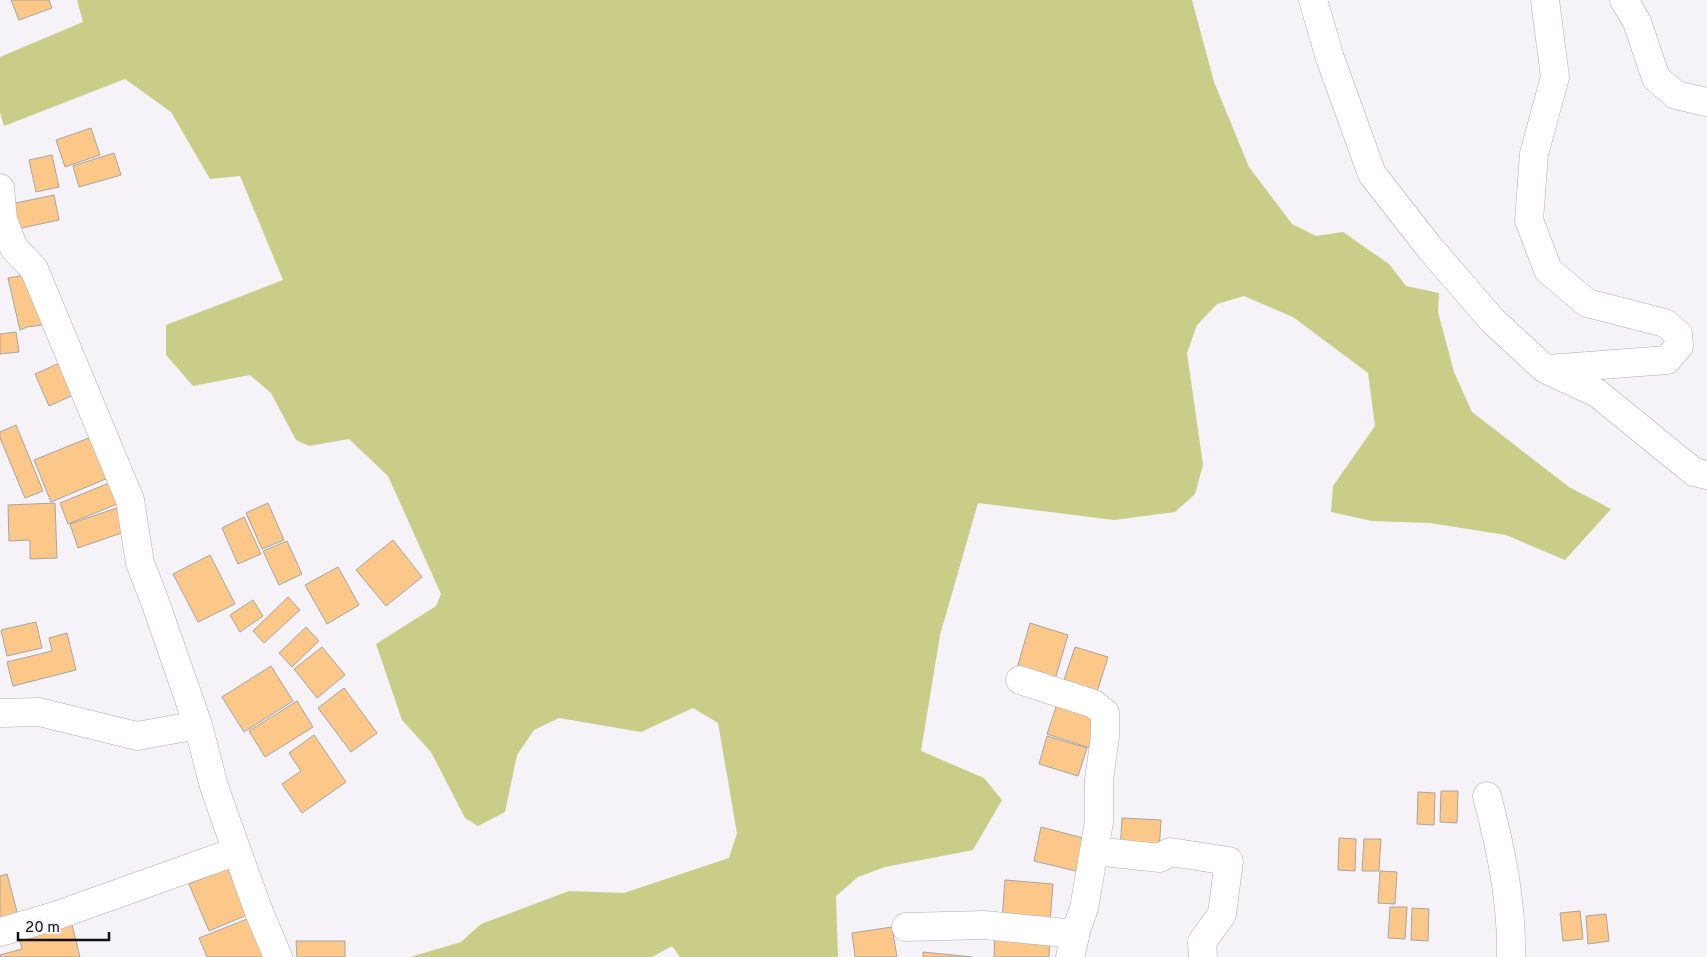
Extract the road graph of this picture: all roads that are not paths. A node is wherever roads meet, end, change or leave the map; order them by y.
1 (1313, 0) edge
2 (1545, 0) edge
3 (1624, 0) edge
4 (1707, 102) edge
5 (0, 188) edge
6 (1546, 369) junction
7 (1707, 475) edge
8 (1020, 680) dead end
9 (0, 713) edge
10 (198, 725) junction
11 (1486, 796) dead end
12 (237, 851) junction
13 (1094, 851) junction
14 (906, 927) dead end
15 (0, 932) edge
16 (1073, 945) edge
17 (278, 957) edge
18 (1202, 957) edge
19 (1511, 957) edge

1 - 6 street
2 - 6 street
3 - 4 street
5 - 10 street
6 - 7 street
8 - 13 street
9 - 10 street
10 - 12 street
11 - 19 street
12 - 15 street
12 - 17 street
13 - 16 street
13 - 18 street
14 - 16 street

